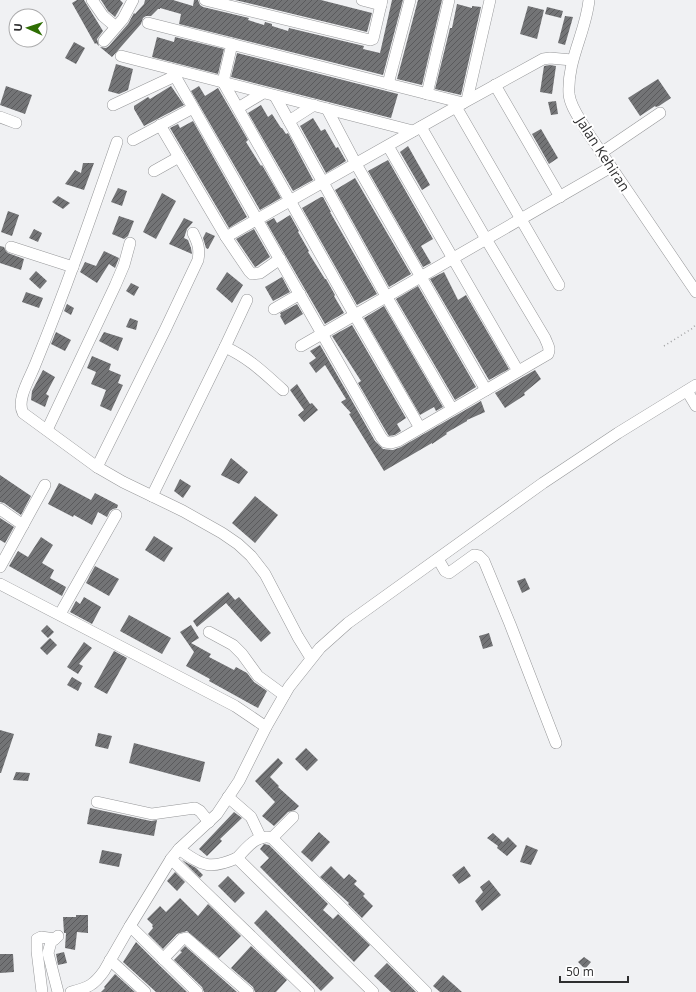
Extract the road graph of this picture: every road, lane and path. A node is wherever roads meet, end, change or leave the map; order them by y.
1 (133, 0) edge
2 (205, 0) edge
3 (362, 0) edge
4 (410, 0) edge
5 (449, 0) edge
6 (490, 0) edge
7 (589, 0) edge
8 (93, 1) edge
9 (382, 2) edge
10 (148, 23) dead end
11 (116, 28) junction
12 (104, 41) dead end
13 (232, 44) junction
14 (122, 56) dead end
15 (572, 60) junction
16 (173, 72) junction
17 (223, 82) junction
18 (388, 84) junction
19 (495, 85) junction
20 (263, 92) junction
21 (427, 94) junction
22 (275, 96) junction
23 (462, 103) junction
24 (113, 105) dead end
25 (314, 105) junction
26 (193, 108) junction
27 (238, 108) junction
28 (327, 109) junction
29 (660, 113) dead end
30 (0, 118) edge
31 (289, 121) junction
32 (16, 123) dead end
33 (160, 126) junction
34 (417, 129) junction
35 (133, 140) dead end
36 (117, 142) dead end
37 (388, 146) junction
38 (601, 152) junction
39 (179, 157) junction
40 (356, 164) junction
41 (611, 167) junction
42 (154, 171) dead end
43 (322, 183) junction
44 (560, 197) junction
45 (290, 202) junction
46 (521, 219) junction
47 (258, 220) junction
48 (193, 233) dead end
49 (226, 237) junction
50 (486, 239) junction
51 (130, 243) dead end
52 (11, 247) dead end
53 (453, 258) junction
54 (280, 259) junction
55 (73, 267) junction
56 (420, 277) junction
57 (559, 285) dead end
58 (696, 292) edge
59 (300, 294) junction
60 (386, 296) junction
61 (247, 300) dead end
62 (274, 309) dead end
63 (354, 314) junction
64 (696, 324) edge
65 (322, 333) junction
66 (301, 346) dead end
67 (664, 346) dead end
68 (226, 347) junction
69 (518, 371) junction
70 (691, 388) edge
71 (283, 390) dead end
72 (486, 390) junction
73 (696, 406) edge
74 (452, 409) junction
75 (420, 428) junction
76 (46, 430) junction
77 (97, 467) junction
78 (44, 485) dead end
79 (152, 496) junction
80 (0, 509) edge
81 (116, 515) dead end
82 (22, 525) junction
83 (438, 559) junction
84 (0, 567) edge
85 (1, 587) edge
86 (60, 614) junction
87 (209, 632) dead end
88 (311, 658) junction
89 (279, 691) junction
90 (261, 724) junction
91 (556, 743) dead end
92 (228, 798) junction
93 (97, 802) dead end
94 (204, 817) junction
95 (293, 817) dead end
96 (266, 838) junction
97 (179, 849) junction
98 (237, 858) junction
99 (171, 859) junction
100 (130, 926) junction
101 (110, 960) junction
102 (163, 960) junction
103 (93, 989) edge
104 (42, 992) edge
105 (58, 992) edge
106 (72, 992) edge
107 (145, 992) edge
108 (197, 992) edge
109 (248, 992) edge
110 (309, 992) edge
111 (373, 992) edge
112 (426, 992) edge

1 - 11 street
2 - 9 street
3 - 9 street
4 - 18 street
5 - 21 street
6 - 23 street
7 - 15 street, Jalan Kehiran
8 - 11 street
10 - 13 street
11 - 12 street
13 - 17 street
13 - 18 street
14 - 16 street
15 - 19 street
15 - 38 street, Jalan Kehiran
16 - 17 street
16 - 24 street
16 - 26 street
17 - 20 street
17 - 27 street
18 - 21 street
19 - 23 street
19 - 44 street
20 - 22 street
20 - 27 street
21 - 23 street
22 - 25 street
22 - 31 street
23 - 34 street
23 - 46 street
25 - 28 street
25 - 31 street
26 - 33 street
26 - 47 street
27 - 45 street
28 - 34 street
28 - 40 street
29 - 38 street
30 - 32 street
31 - 43 street
33 - 35 street
33 - 39 street
34 - 37 street
34 - 50 street
36 - 55 street
37 - 40 street
37 - 53 street
38 - 41 street, Jalan Kehiran
39 - 42 street
39 - 49 street
40 - 43 street
40 - 56 street
41 - 44 street
41 - 58 street, Jalan Kehiran
43 - 45 street
43 - 60 street
44 - 46 street
45 - 47 street
45 - 63 street
46 - 50 street
46 - 57 street
47 - 49 street
47 - 54 street
48 - 77 street
49 - 54 street
50 - 53 street
50 - 69 street
51 - 76 street
52 - 55 street
53 - 56 street
53 - 69 street
54 - 59 street
55 - 76 street
56 - 60 street
56 - 72 street
59 - 62 street
59 - 65 street
60 - 63 street
60 - 74 street
61 - 68 street
63 - 65 street
63 - 75 street
64 - 67 path
65 - 66 street
65 - 75 street
68 - 71 street
68 - 79 street
69 - 72 street
70 - 73 street
70 - 83 street
72 - 74 street
74 - 75 street
76 - 77 street
77 - 79 street
78 - 82 street
79 - 88 street
80 - 82 street
81 - 86 street
82 - 84 street
83 - 88 street
83 - 91 street
85 - 86 street
86 - 90 street
87 - 89 street
88 - 89 street
89 - 90 street
90 - 92 street
92 - 94 street
92 - 96 street
93 - 94 street
94 - 97 street
95 - 96 street
96 - 98 street
96 - 112 street
97 - 98 street
97 - 99 street
98 - 111 street
99 - 100 street
99 - 110 street
100 - 101 street
100 - 102 street
101 - 103 street
101 - 107 street
102 - 108 street
102 - 109 street
103 - 106 street
104 - 105 street

